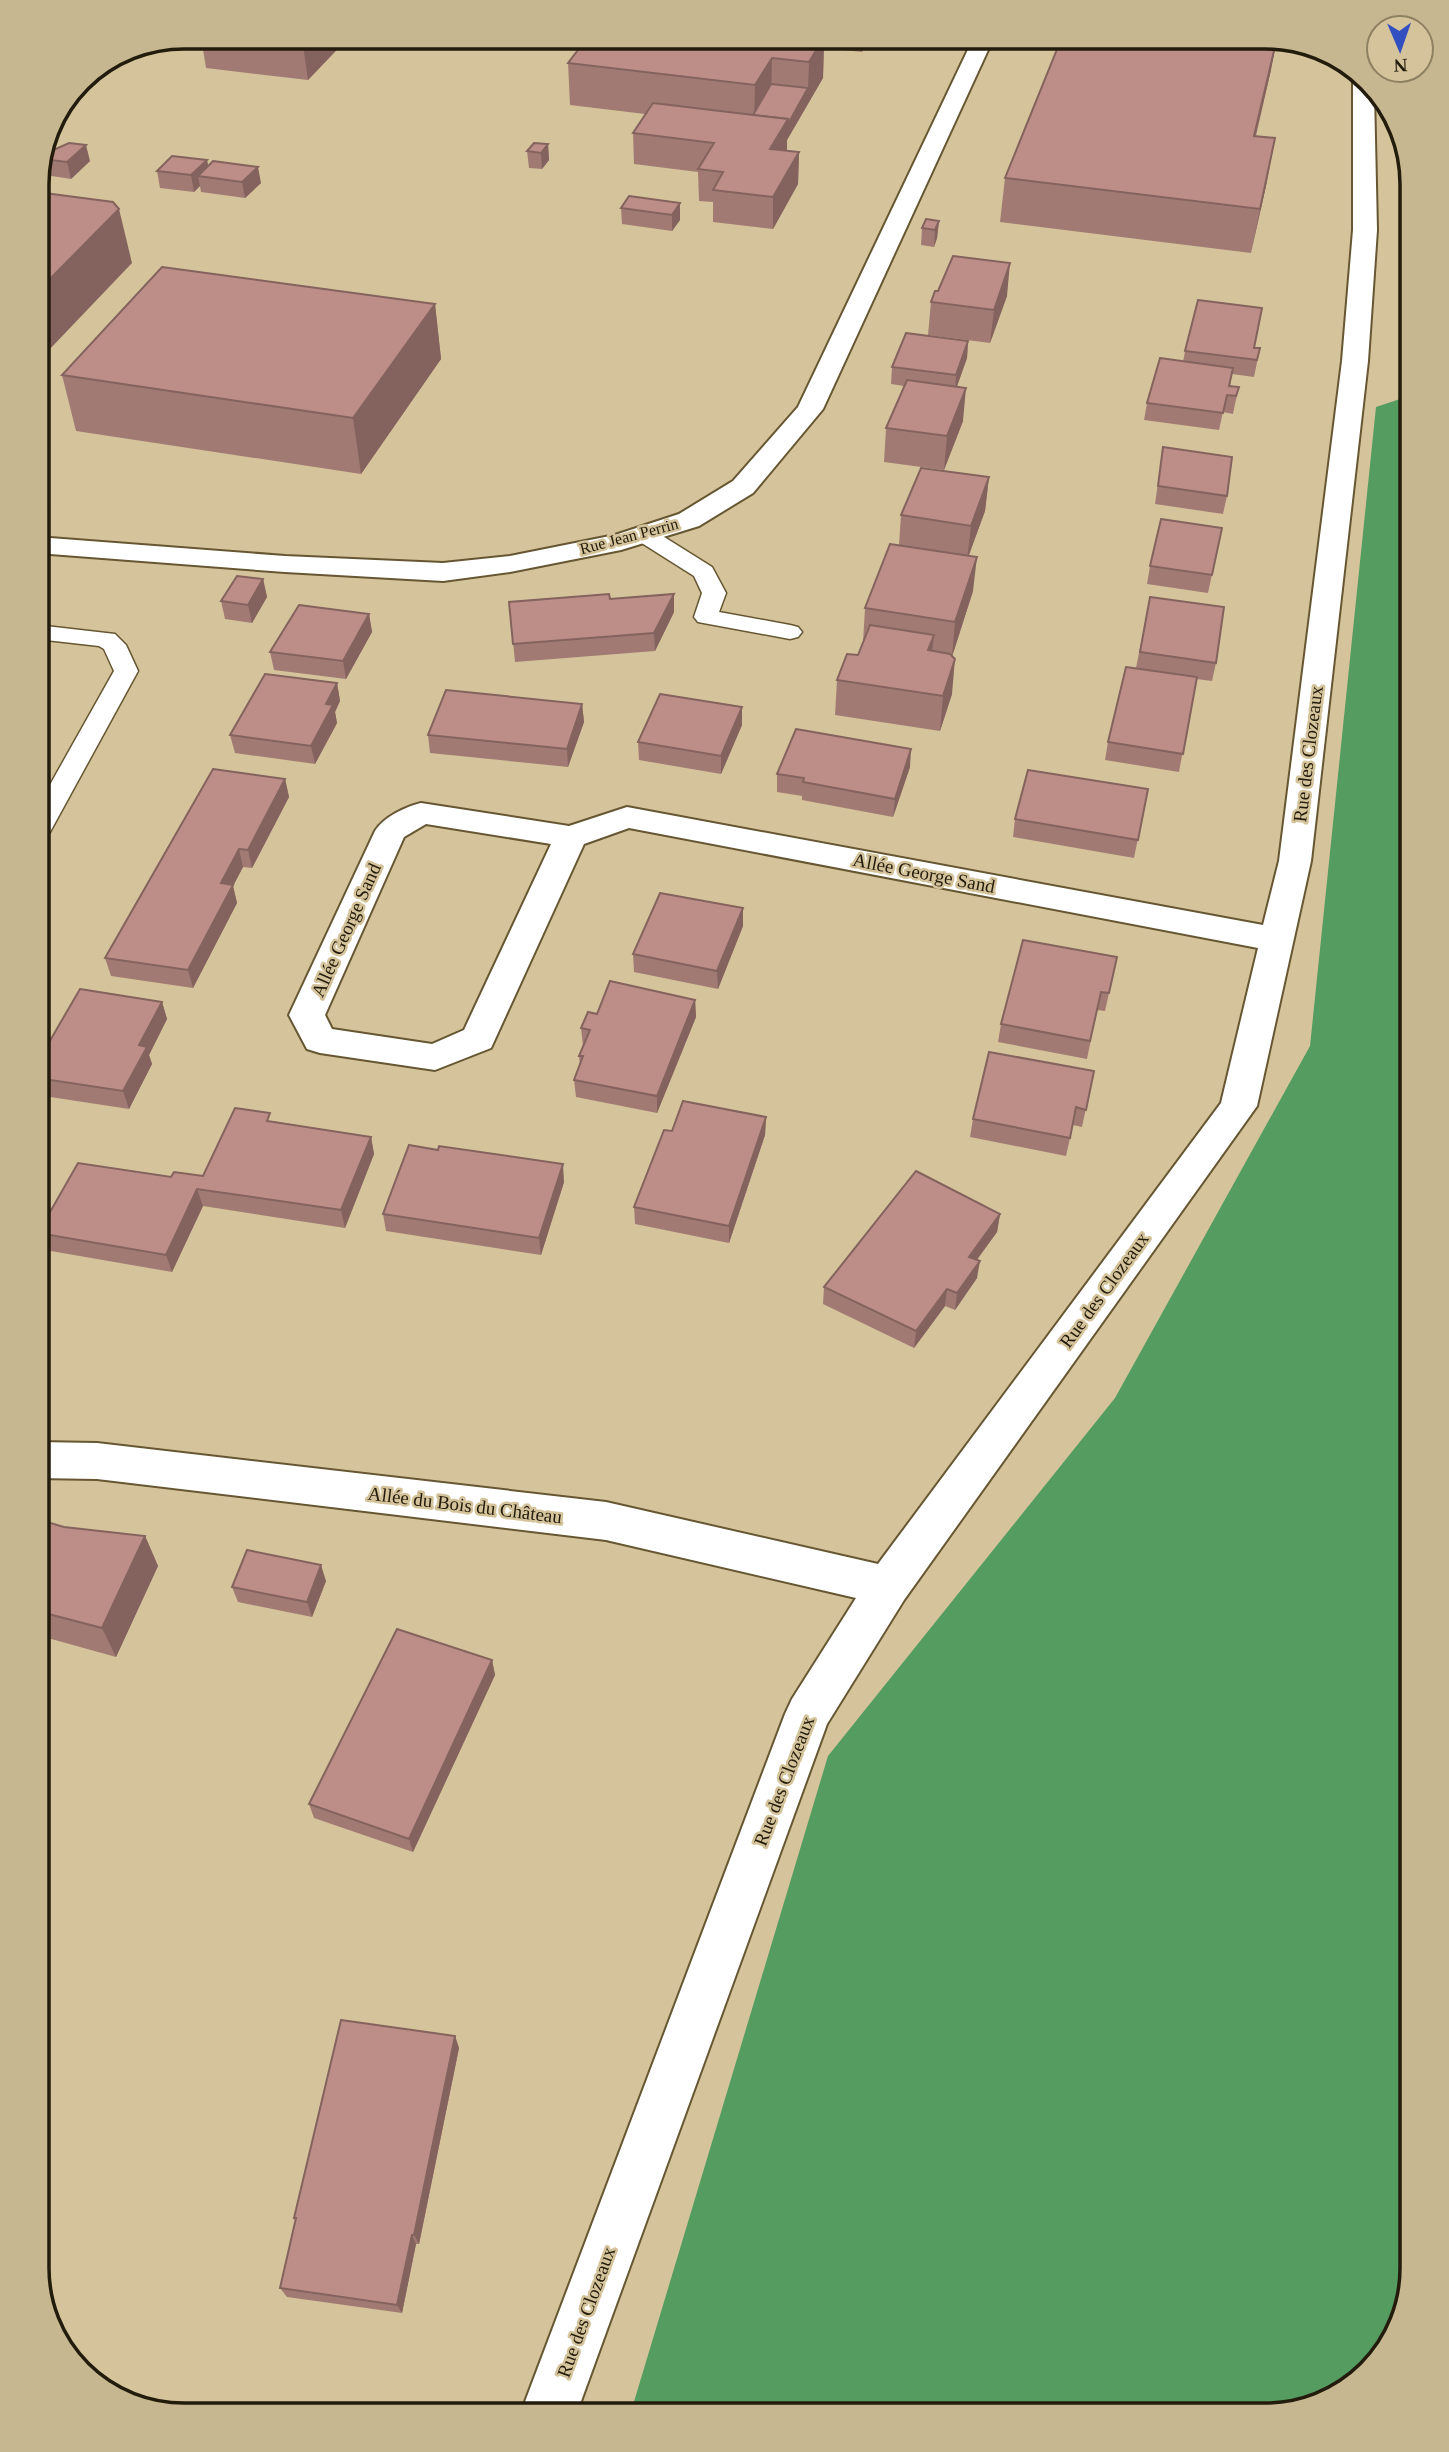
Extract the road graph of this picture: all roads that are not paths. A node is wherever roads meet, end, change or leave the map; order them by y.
1 (978, 49) edge
2 (1363, 92) edge
3 (645, 535) junction
4 (49, 546) edge
5 (790, 632) dead end
6 (49, 633) edge
7 (49, 811) edge
8 (571, 837) junction
9 (1279, 940) junction
10 (49, 1460) edge
11 (888, 1586) junction
12 (552, 2403) edge

1 - 3 street, Rue Jean Perrin
2 - 9 street, Rue des Clozeaux
3 - 4 street, Rue Jean Perrin
3 - 5 lane
6 - 7 lane
8 - 8 street, Allée George Sand
8 - 9 street, Allée George Sand
9 - 11 street, Rue des Clozeaux
10 - 11 street, Allée du Bois du Château
11 - 12 street, Rue des Clozeaux

